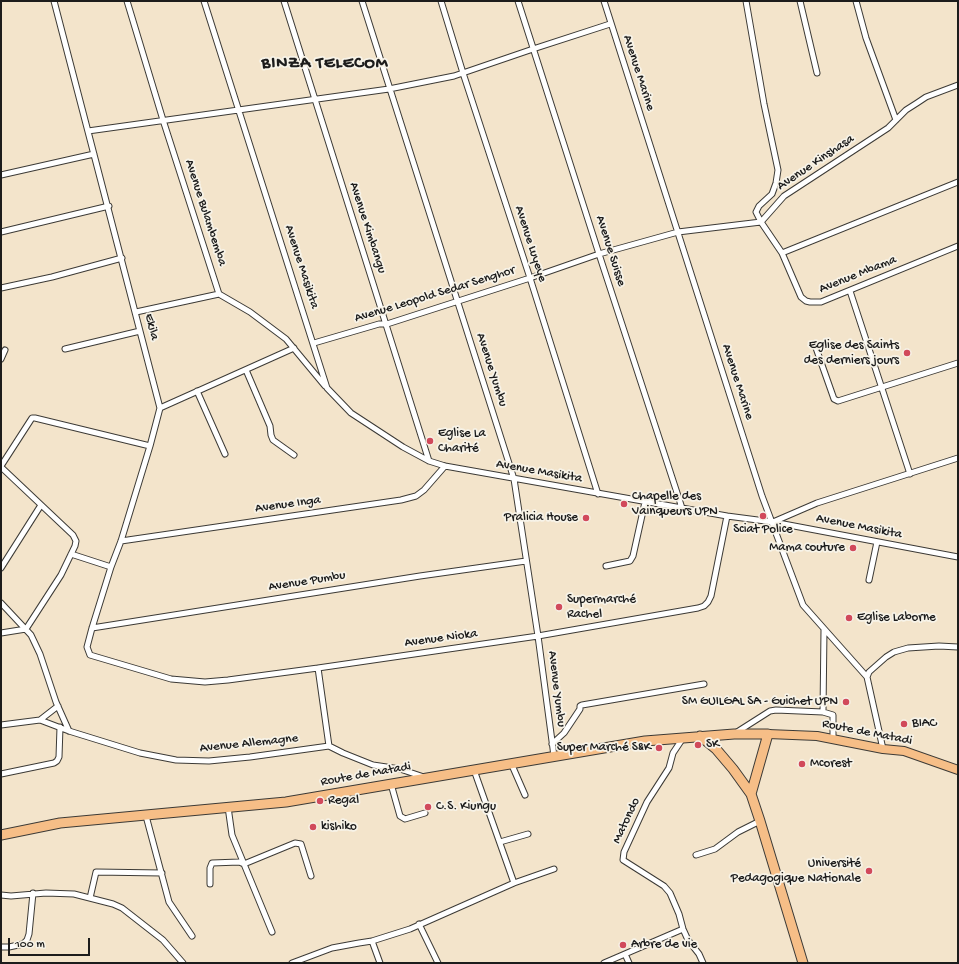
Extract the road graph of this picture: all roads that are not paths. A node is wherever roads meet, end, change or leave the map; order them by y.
1 (54, 1) edge
2 (126, 1) edge
3 (204, 1) edge
4 (284, 1) edge
5 (362, 1) edge
6 (441, 1) edge
7 (518, 1) edge
8 (604, 1) edge
9 (746, 1) edge
10 (800, 1) edge
11 (856, 1) edge
12 (610, 24) junction
13 (533, 49) junction
14 (463, 72) junction
15 (817, 73) dead end
16 (958, 85) edge
17 (389, 89) junction
18 (315, 99) junction
19 (238, 109) junction
20 (163, 120) junction
21 (896, 120) junction
22 (88, 131) junction
23 (94, 154) junction
24 (1, 175) edge
25 (958, 182) edge
26 (108, 206) junction
27 (760, 222) junction
28 (1, 232) edge
29 (678, 232) junction
30 (958, 246) edge
31 (782, 253) junction
32 (599, 254) junction
33 (122, 258) junction
34 (530, 278) junction
35 (1, 288) edge
36 (850, 291) junction
37 (219, 294) junction
38 (457, 301) junction
39 (136, 312) junction
40 (387, 324) junction
41 (140, 331) junction
42 (314, 343) junction
43 (294, 348) junction
44 (816, 348) dead end
45 (65, 349) dead end
46 (5, 350) dead end
47 (1, 359) edge
48 (958, 364) edge
49 (246, 370) junction
50 (882, 386) junction
51 (327, 388) junction
52 (197, 391) junction
53 (160, 408) junction
54 (150, 446) junction
55 (225, 454) dead end
56 (294, 455) dead end
57 (958, 458) edge
58 (429, 461) junction
59 (1, 466) edge
60 (445, 466) junction
61 (910, 474) junction
62 (514, 479) junction
63 (598, 494) junction
64 (645, 502) junction
65 (41, 506) junction
66 (682, 508) junction
67 (727, 516) junction
68 (772, 522) junction
69 (122, 541) junction
70 (877, 542) junction
71 (71, 554) junction
72 (958, 557) edge
73 (526, 561) junction
74 (606, 566) dead end
75 (111, 567) junction
76 (1, 568) edge
77 (870, 580) dead end
78 (1, 603) edge
79 (92, 628) junction
80 (26, 629) junction
81 (824, 630) junction
82 (1, 633) edge
83 (538, 636) junction
84 (958, 647) edge
85 (90, 655) joint
86 (318, 668) junction
87 (867, 676) junction
88 (704, 684) dead end
89 (58, 706) junction
90 (823, 712) junction
91 (40, 720) junction
92 (1, 725) edge
93 (60, 728) junction
94 (69, 731) junction
95 (734, 734) junction
96 (768, 734) junction
97 (700, 736) junction
98 (683, 737) junction
99 (833, 739) junction
100 (552, 744) junction
101 (329, 746) junction
102 (883, 749) junction
103 (554, 756) junction
104 (511, 763) junction
105 (474, 770) junction
106 (958, 770) edge
107 (1, 774) edge
108 (426, 778) junction
109 (391, 784) junction
110 (751, 794) junction
111 (525, 796) dead end
112 (228, 807) junction
113 (425, 814) dead end
114 (146, 816) junction
115 (760, 821) junction
116 (528, 834) dead end
117 (1, 835) edge
118 (500, 842) junction
119 (696, 855) dead end
120 (244, 864) junction
121 (554, 868) dead end
122 (162, 873) junction
123 (311, 876) dead end
124 (514, 883) junction
125 (210, 884) dead end
126 (33, 893) junction
127 (1, 895) edge
128 (90, 898) junction
129 (420, 924) junction
130 (683, 929) junction
131 (272, 932) dead end
132 (192, 936) dead end
133 (372, 941) junction
134 (1, 947) edge
135 (625, 954) junction
136 (184, 963) edge
137 (292, 963) edge
138 (380, 963) edge
139 (438, 963) edge
140 (604, 963) edge
141 (629, 963) edge
142 (703, 963) edge
143 (804, 963) edge

1 - 22 street, Ekila
2 - 20 street, Avenue Bulambemba
3 - 19 street, Avenue Masikita
4 - 18 street, Avenue Kimbangu
5 - 17 street, Avenue Yumbu
6 - 14 street, Avenue Luyeye
7 - 13 street, Avenue Suisse
8 - 12 street, Avenue Marine
9 - 27 street
10 - 15 street
11 - 21 street
12 - 13 street
12 - 29 street, Avenue Marine
13 - 14 street
13 - 32 street, Avenue Suisse
14 - 17 street
14 - 34 street, Avenue Luyeye
16 - 21 street, Avenue Kinshasa
17 - 18 street
17 - 38 street, Avenue Yumbu
18 - 19 street
18 - 40 street, Avenue Kimbangu
19 - 20 street
19 - 42 street, Avenue Masikita
20 - 22 street
20 - 37 street, Avenue Bulambemba
21 - 27 street, Avenue Kinshasa
22 - 23 street, Ekila
23 - 24 street
23 - 26 street, Ekila
25 - 31 street
26 - 28 street
26 - 33 street, Ekila
27 - 29 street
27 - 31 street, Avenue Mbama
29 - 32 street, Avenue Leopold Sedar Senghor
29 - 68 street, Avenue Marine
30 - 36 street, Avenue Mbama
31 - 36 street, Avenue Mbama
32 - 34 street, Avenue Leopold Sedar Senghor
32 - 66 street, Avenue Suisse
33 - 35 street
33 - 39 street, Ekila
34 - 38 street, Avenue Leopold Sedar Senghor
34 - 63 street, Avenue Luyeye
36 - 50 street
37 - 39 street
37 - 43 street
38 - 40 street, Avenue Leopold Sedar Senghor
38 - 62 street, Avenue Yumbu
39 - 41 street, Ekila
40 - 42 street, Avenue Leopold Sedar Senghor
40 - 58 street, Avenue Kimbangu
41 - 45 street
41 - 53 street, Ekila
42 - 51 street, Avenue Masikita
43 - 49 street
43 - 51 street
44 - 50 street
46 - 47 street
48 - 50 street
49 - 52 street
49 - 56 street
50 - 61 street
51 - 58 street, Avenue Masikita
52 - 53 street
52 - 55 street
53 - 54 street, Ekila
54 - 59 street
54 - 69 street, Ekila
57 - 61 street
58 - 60 street, Avenue Masikita
59 - 65 street
60 - 62 street, Avenue Masikita
60 - 69 street, Avenue Inga
61 - 68 street
62 - 63 street, Avenue Masikita
62 - 73 street, Avenue Yumbu
63 - 64 street, Avenue Masikita
64 - 66 street, Avenue Masikita
64 - 74 street
65 - 71 street
65 - 76 street
66 - 67 street, Avenue Masikita
67 - 68 street, Avenue Masikita
67 - 83 street, Avenue Nioka
68 - 70 street, Avenue Masikita
68 - 81 street, Avenue Marine
69 - 75 street, Ekila
70 - 72 street, Avenue Masikita
70 - 77 street
71 - 75 street
71 - 80 street
73 - 79 street, Avenue Pumbu
73 - 83 street, Avenue Yumbu
75 - 79 street, Ekila
78 - 80 street
79 - 85 street, Ekila
80 - 82 street
80 - 89 street
81 - 87 street, Avenue Marine
81 - 90 street
83 - 86 street, Avenue Nioka
83 - 100 street, Avenue Yumbu
84 - 87 street
85 - 86 street, Avenue Nioka
86 - 101 street
87 - 102 street
88 - 100 street
89 - 91 street
89 - 94 street
90 - 95 street
90 - 99 street
91 - 92 street, Avenue Allemagne
91 - 93 street, Avenue Allemagne
93 - 94 street, Avenue Allemagne
93 - 107 street
94 - 101 street, Avenue Allemagne
95 - 96 highway, Route de Matadi
95 - 97 highway, Route de Matadi
96 - 99 main road, Route de Matadi
96 - 110 highway
97 - 98 highway, Route de Matadi
97 - 110 highway
98 - 103 highway, Route de Matadi
98 - 130 street, Matondo
99 - 102 main road, Route de Matadi
100 - 103 street, Avenue Yumbu
101 - 108 street
102 - 106 main road, Route de Matadi
103 - 104 highway, Route de Matadi
104 - 105 highway, Route de Matadi
104 - 111 street
105 - 108 highway, Route de Matadi
105 - 118 street
108 - 109 highway, Route de Matadi
109 - 112 highway, Route de Matadi
109 - 113 street
110 - 115 highway
112 - 114 highway, Route de Matadi
112 - 120 street
114 - 117 highway, Route de Matadi
114 - 122 street
115 - 119 street
115 - 143 highway
116 - 118 street
118 - 124 street
120 - 123 street
120 - 125 street
120 - 131 street
121 - 124 street
122 - 128 street
122 - 132 street
124 - 129 street
126 - 127 street
126 - 128 street
126 - 134 street
128 - 136 street
129 - 133 street
129 - 139 street
130 - 135 street
130 - 142 street, Matondo
133 - 137 street
133 - 138 street
135 - 140 street
135 - 141 street

